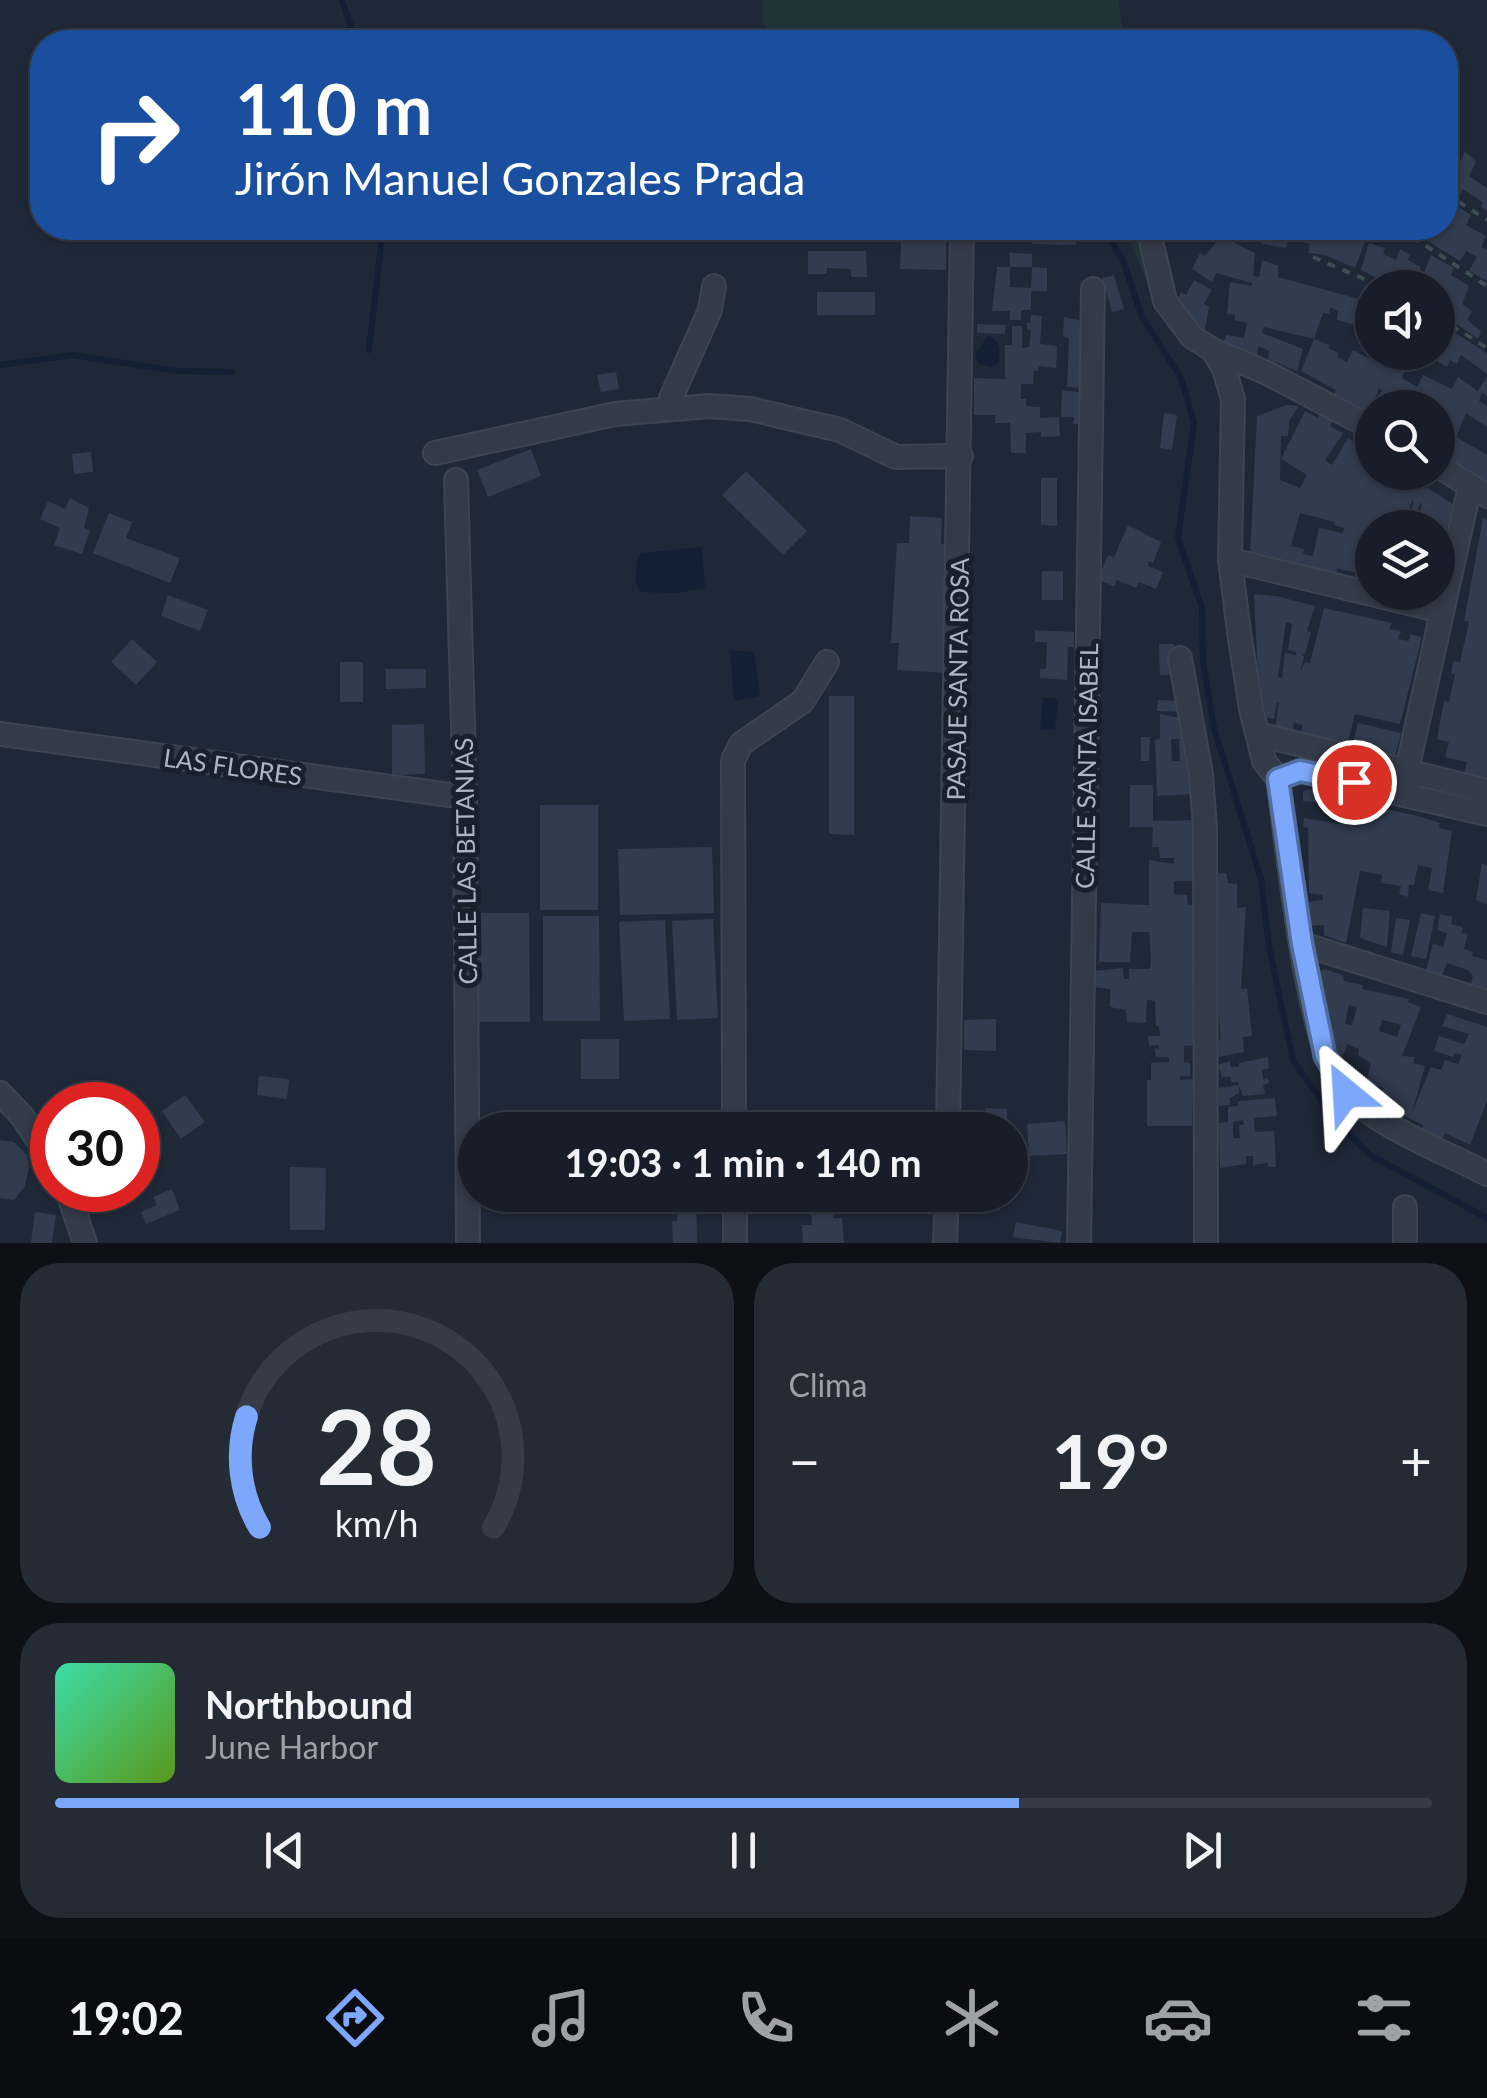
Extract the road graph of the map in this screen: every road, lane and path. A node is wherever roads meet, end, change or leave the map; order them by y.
1 (1458, 201) edge
2 (1487, 220) edge
3 (962, 240) edge
4 (1151, 240) edge
5 (1417, 240) edge
6 (1313, 257) dead end
7 (1355, 275) edge
8 (714, 286) dead end
9 (1487, 286) edge
10 (1093, 289) dead end
11 (1455, 327) edge
12 (1487, 348) edge
13 (1213, 350) junction
14 (1267, 374) junction
15 (1233, 400) junction
16 (670, 409) junction
17 (1355, 419) edge
18 (435, 452) dead end
19 (961, 456) junction
20 (1455, 476) edge
21 (456, 480) dead end
22 (1479, 491) edge
23 (1230, 560) junction
24 (1442, 612) junction
25 (1180, 658) dead end
26 (826, 662) dead end
27 (0, 734) edge
28 (1258, 734) junction
29 (1302, 744) junction
30 (1408, 770) junction
31 (1289, 775) junction
32 (1487, 790) edge
33 (1411, 795) junction
34 (465, 798) junction
35 (1487, 814) edge
36 (1302, 944) junction
37 (1487, 1002) edge
38 (0, 1093) edge
39 (734, 1112) edge
40 (948, 1112) edge
41 (30, 1128) edge
42 (1486, 1172) edge
43 (1405, 1207) dead end
44 (74, 1212) edge
45 (734, 1212) edge
46 (946, 1212) edge
47 (85, 1243) edge
48 (468, 1243) edge
49 (735, 1243) edge
50 (946, 1243) edge
51 (1080, 1243) edge
52 (1206, 1243) edge
53 (1405, 1243) edge

1 - 2 path
3 - 19 street, PASAJE SANTA ROSA
4 - 13 street
5 - 9 path
6 - 7 path
8 - 16 street
10 - 51 street, CALLE SANTA ISABEL
11 - 12 path
13 - 14 street
13 - 15 street
14 - 15 street
14 - 17 street
15 - 23 street
16 - 18 street
16 - 19 street
19 - 40 street, PASAJE SANTA ROSA
20 - 22 street
21 - 34 street, CALLE LAS BETANIAS
22 - 24 street
23 - 24 street
23 - 28 street
24 - 30 street
25 - 52 street
26 - 39 street
27 - 34 street, LAS FLORES
28 - 29 street
28 - 31 street
29 - 30 street
29 - 31 street
30 - 32 street
30 - 33 street
31 - 33 street
31 - 36 street
33 - 35 street
34 - 48 street, CALLE LAS BETANIAS
36 - 37 street
36 - 42 street
38 - 41 street
43 - 53 street
44 - 47 street
45 - 49 street
46 - 50 street

